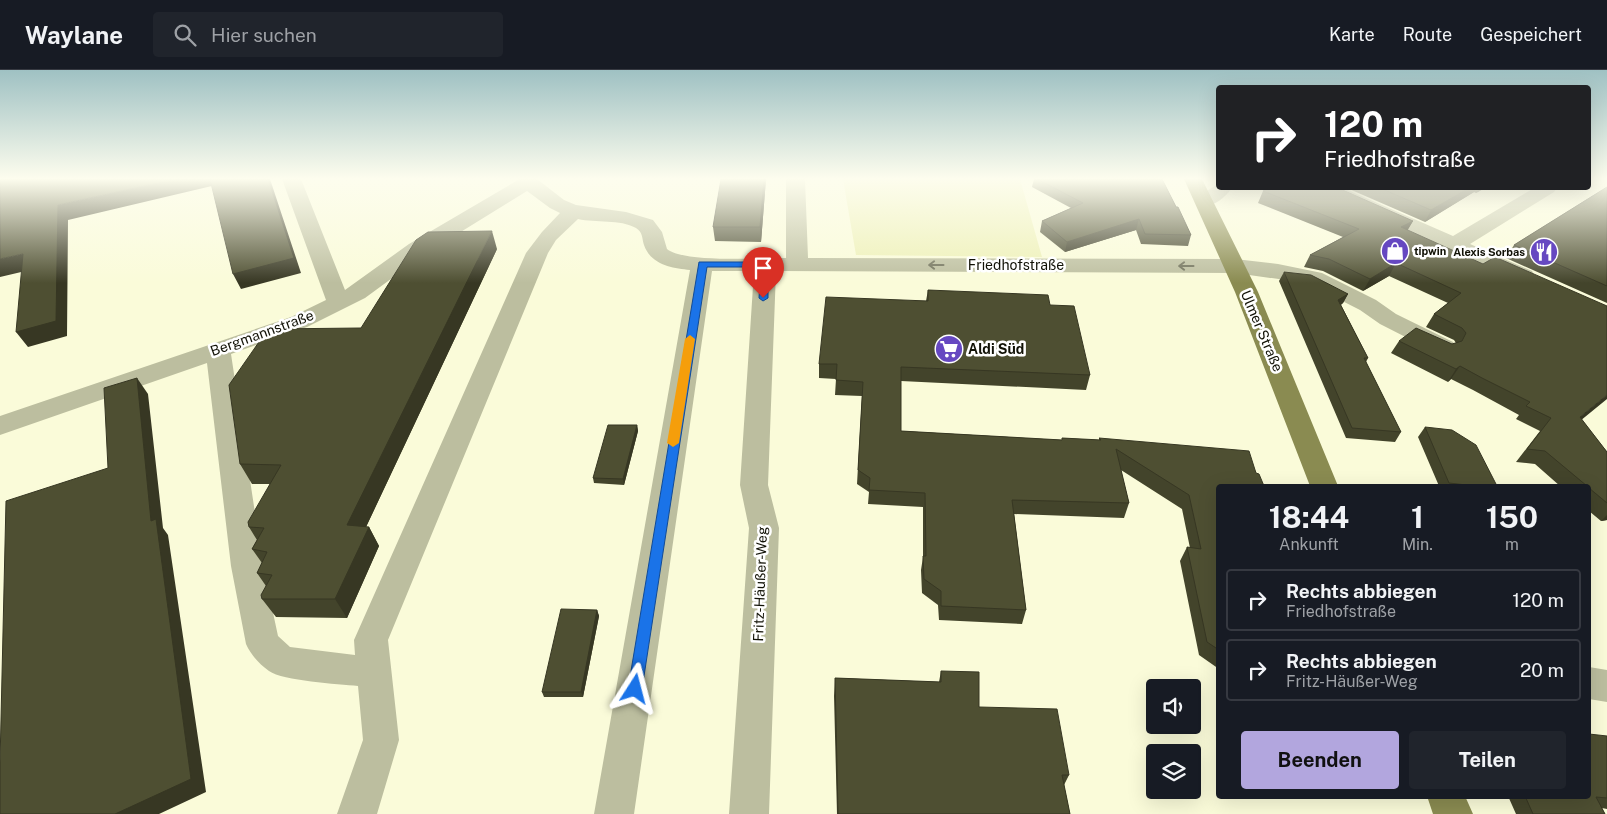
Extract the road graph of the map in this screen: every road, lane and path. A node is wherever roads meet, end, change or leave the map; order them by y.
1 (304, 214) edge
2 (474, 214) edge
3 (571, 214) edge
4 (580, 214) edge
5 (796, 214) edge
6 (1210, 214) edge
7 (1386, 214) edge
8 (1504, 214) edge
9 (651, 230) joint
10 (1454, 244) junction
11 (702, 264) junction
12 (765, 264) junction
13 (797, 264) junction
14 (1235, 266) junction
15 (1539, 283) edge
16 (338, 302) junction
17 (1444, 347) edge
18 (218, 350) junction
19 (0, 426) edge
20 (1323, 484) edge
21 (374, 674) junction
22 (1591, 683) edge
23 (1607, 686) edge
24 (1447, 799) edge
25 (357, 814) edge
26 (614, 814) edge
27 (750, 814) edge
28 (1453, 814) edge

1 - 16 street
2 - 16 street, Bergmannstraße
3 - 21 street
4 - 9 street, Bergmannstraße
5 - 13 street
6 - 14 main road, Ulmer Straße
7 - 10 street
8 - 10 street
9 - 11 street, Friedhofstraße
10 - 15 street
11 - 12 street, Friedhofstraße
11 - 26 street
12 - 13 street, Friedhofstraße
12 - 27 street, Fritz-Häußer-Weg
14 -> 13 street, Friedhofstraße
14 - 17 street, Friedhofstraße
14 - 20 main road, Ulmer Straße
16 - 18 street, Bergmannstraße
18 - 19 street, Bergmannstraße
18 - 21 street
21 - 25 street
22 - 23 street
24 - 28 main road

